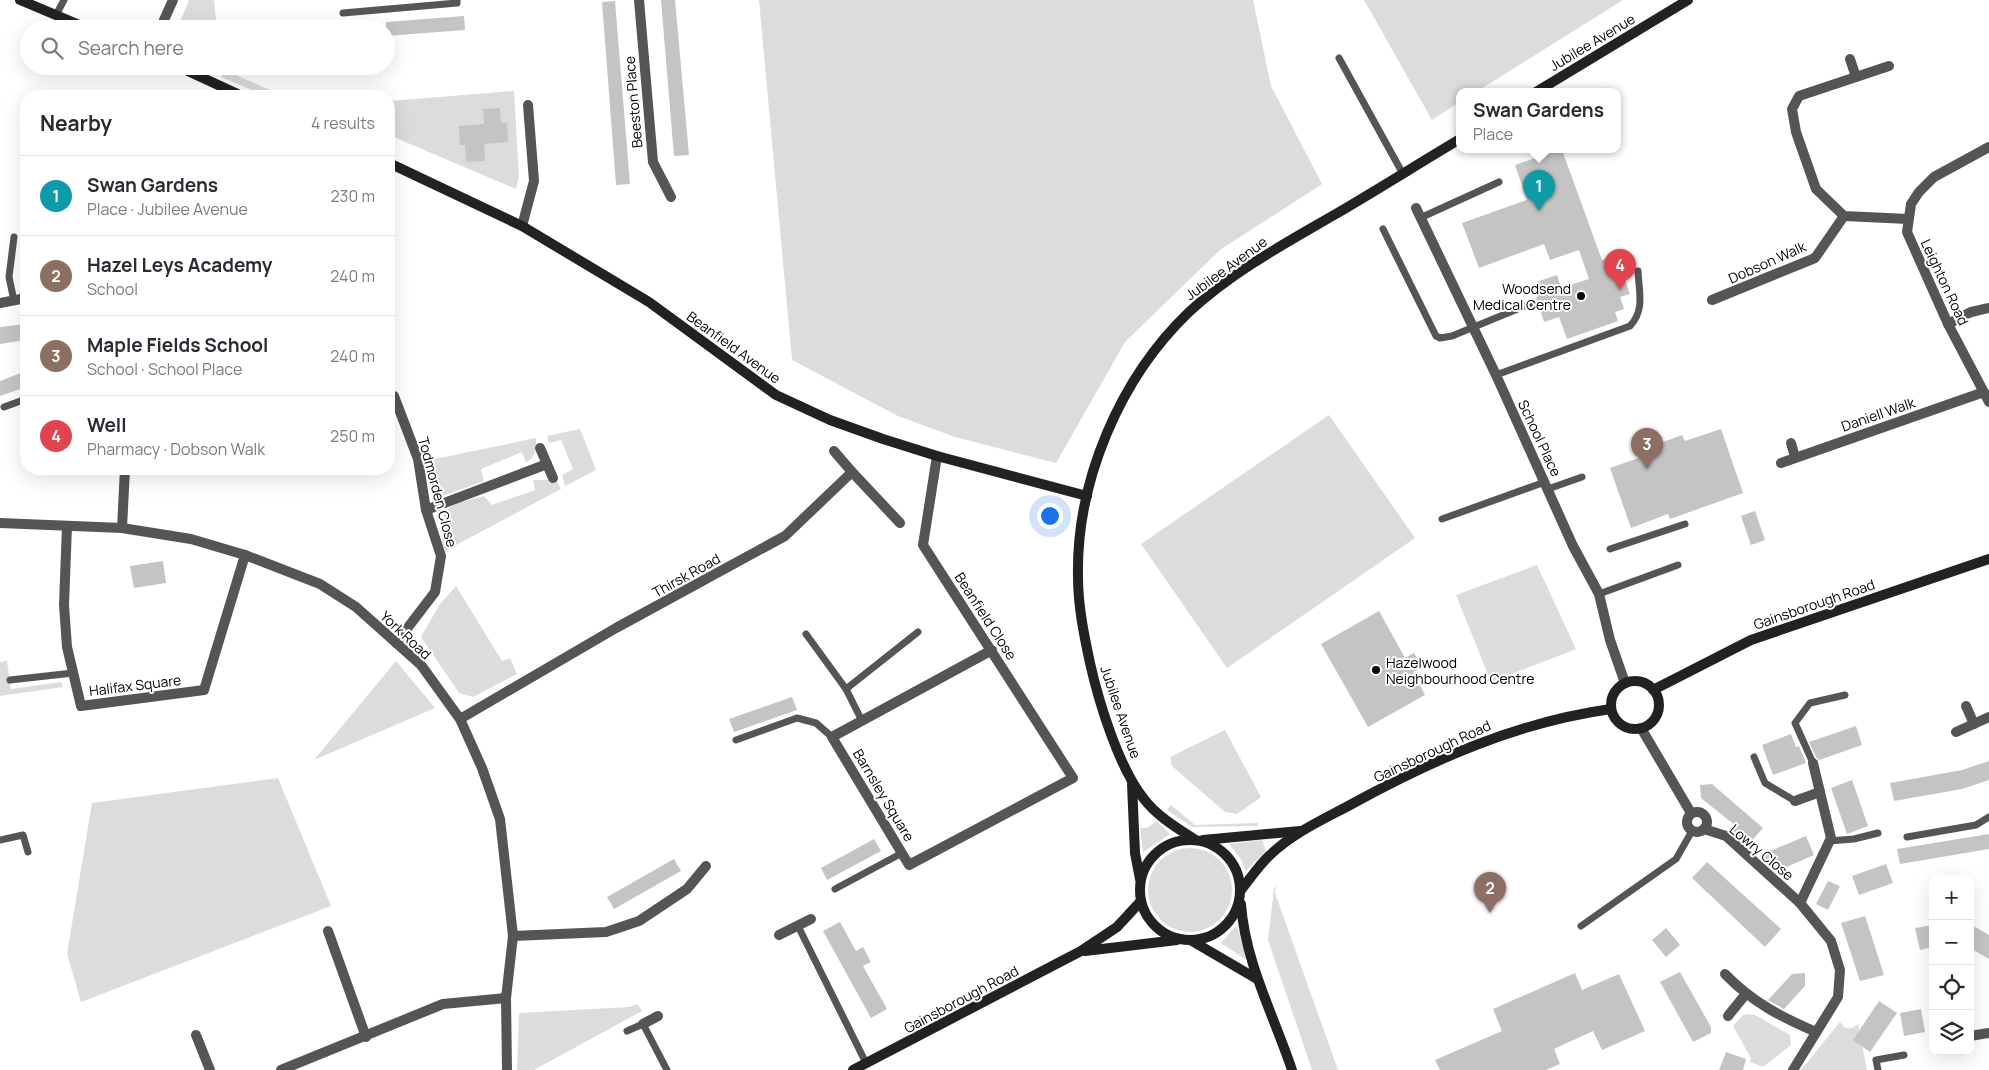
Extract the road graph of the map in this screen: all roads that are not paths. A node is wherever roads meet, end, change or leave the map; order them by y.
1 (20, 0) edge
2 (64, 0) edge
3 (173, 0) edge
4 (457, 0) edge
5 (639, 0) edge
6 (1688, 0) edge
7 (343, 13) dead end
8 (56, 15) junction
9 (68, 20) edge
10 (164, 20) edge
11 (1339, 58) dead end
12 (1850, 59) dead end
13 (1889, 66) dead end
14 (196, 75) edge
15 (1856, 77) junction
16 (1543, 88) edge
17 (229, 90) edge
18 (528, 105) dead end
19 (1456, 141) edge
20 (1989, 147) edge
21 (395, 166) edge
22 (1403, 174) junction
23 (1498, 182) dead end
24 (671, 197) dead end
25 (1418, 213) joint
26 (1844, 216) junction
27 (1908, 219) junction
28 (522, 226) junction
29 (1383, 229) dead end
30 (14, 237) dead end
31 (1638, 272) dead end
32 (20, 300) edge
33 (1712, 300) dead end
34 (14, 301) junction
35 (0, 303) edge
36 (1532, 303) dead end
37 (1989, 308) edge
38 (1948, 324) junction
39 (1472, 327) junction
40 (1496, 375) junction
41 (1984, 392) junction
42 (20, 401) edge
43 (1989, 402) edge
44 (395, 405) edge
45 (4, 407) dead end
46 (1790, 443) dead end
47 (540, 448) dead end
48 (834, 451) dead end
49 (937, 456) junction
50 (1795, 457) junction
51 (1781, 462) dead end
52 (547, 464) junction
53 (852, 472) junction
54 (125, 475) edge
55 (1582, 477) dead end
56 (553, 478) dead end
57 (1547, 486) junction
58 (1087, 496) junction
59 (426, 510) junction
60 (1442, 519) dead end
61 (0, 523) edge
62 (900, 524) dead end
63 (1685, 524) dead end
64 (67, 526) junction
65 (122, 528) junction
66 (1610, 549) dead end
67 (245, 555) junction
68 (1989, 559) edge
69 (1678, 565) dead end
70 (1599, 594) junction
71 (918, 632) dead end
72 (806, 634) dead end
73 (396, 643) junction
74 (992, 650) junction
75 (73, 673) junction
76 (10, 680) dead end
77 (1625, 683) junction
78 (846, 689) junction
79 (1653, 690) junction
80 (1845, 695) dead end
81 (1966, 706) dead end
82 (1611, 709) junction
83 (1989, 717) edge
84 (460, 720) junction
85 (862, 721) junction
86 (1974, 724) junction
87 (1641, 728) junction
88 (1956, 732) dead end
89 (832, 737) junction
90 (736, 740) dead end
91 (1754, 757) dead end
92 (1813, 763) joint
93 (1073, 778) joint
94 (1132, 784) junction
95 (1820, 792) junction
96 (1795, 801) joint
97 (1691, 814) junction
98 (1989, 817) edge
99 (1704, 829) junction
100 (1301, 830) junction
101 (1692, 831) junction
102 (1878, 833) dead end
103 (1907, 837) dead end
104 (0, 840) edge
105 (1197, 840) junction
106 (1829, 841) junction
107 (28, 852) dead end
108 (902, 853) junction
109 (706, 866) dead end
110 (1140, 880) junction
111 (836, 889) dead end
112 (1241, 894) junction
113 (1141, 901) junction
114 (1800, 902) junction
115 (811, 919) dead end
116 (798, 926) junction
117 (1581, 926) dead end
118 (328, 931) dead end
119 (779, 935) dead end
120 (513, 936) junction
121 (1180, 940) junction
122 (1192, 941) junction
123 (1081, 951) junction
124 (1725, 974) dead end
125 (1258, 979) junction
126 (1745, 995) junction
127 (506, 998) junction
128 (658, 1016) dead end
129 (1728, 1016) dead end
130 (643, 1024) junction
131 (627, 1031) dead end
132 (1816, 1032) junction
133 (1989, 1033) edge
134 (196, 1035) dead end
135 (1974, 1035) edge
136 (366, 1037) junction
137 (1904, 1055) dead end
138 (866, 1063) junction
139 (210, 1070) edge
140 (281, 1070) edge
141 (507, 1070) edge
142 (667, 1070) edge
143 (853, 1070) edge
144 (1292, 1070) edge
145 (1793, 1070) edge
146 (1878, 1070) edge

1 - 8 street
2 - 8 lane
3 - 10 street
4 - 7 lane
5 - 24 street, Beeston Place
6 - 16 street, Jubilee Avenue
8 - 9 street
11 - 22 lane
12 - 15 street
13 - 15 street
14 - 17 street
15 - 26 street
18 - 28 street
19 - 22 street, Jubilee Avenue
20 - 27 street, Leighton Road
21 - 28 street, Beanfield Avenue
22 - 58 street, Jubilee Avenue
23 - 25 lane
25 - 39 street, School Place
26 - 27 street
26 - 33 street, Dobson Walk
27 - 38 street, Leighton Road
28 - 49 street, Beanfield Avenue
29 - 39 lane
30 - 34 lane
31 - 40 lane
32 - 34 street
34 - 35 street
36 - 39 lane
37 - 38 street
38 - 41 street, Leighton Road
39 - 40 street, School Place
40 - 57 street, School Place
41 - 43 street, Leighton Road
41 - 50 street, Daniell Walk
42 - 45 lane
44 - 59 street, Todmorden Close
46 - 50 street
47 - 52 street
48 - 53 street
49 - 58 street, Beanfield Avenue
49 - 74 street, Beanfield Close
50 - 51 street, Daniell Walk
52 - 56 street
52 - 59 street
53 - 62 street
53 - 84 street, Thirsk Road
54 - 65 street
55 - 57 lane
57 - 60 lane
57 - 70 street, School Place
58 - 94 street, Jubilee Avenue
59 - 73 street, Todmorden Close
61 - 64 street, York Road
63 - 66 lane
64 - 65 street, York Road
64 - 75 street, Halifax Square
65 - 67 street, York Road
67 - 73 street, York Road
67 - 75 street, Halifax Square
68 - 79 street, Gainsborough Road
69 - 70 lane
70 - 77 street, School Place
71 - 78 lane
72 - 78 lane
73 - 84 street, York Road
74 - 85 street
74 - 93 street, Beanfield Close
75 - 76 lane
77 - 79 street
77 - 82 street
78 - 85 lane
79 - 87 street
80 - 92 lane
81 - 86 street
82 - 87 street
82 - 100 street, Gainsborough Road
83 - 86 street
84 - 120 street, York Road
85 - 89 street
86 - 88 street
87 - 97 street
89 - 90 lane
89 - 108 street, Barnsley Square
91 - 96 lane
92 - 95 street
93 - 108 street, Barnsley Square
94 - 105 street, Jubilee Avenue
94 - 110 street, Jubilee Avenue
95 - 96 street
95 - 106 street
97 - 99 street
97 - 101 street
98 - 103 lane
99 - 101 street, Lowry Close
99 - 114 street, Lowry Close
100 - 105 street, Gainsborough Road
100 - 112 street, Gainsborough Road
101 - 117 lane
102 - 106 lane
104 - 107 lane
105 - 110 street
105 - 112 street
106 - 114 street, Lowry Close
108 - 111 lane
109 - 120 street
110 - 113 street
112 - 122 street
112 - 125 street
113 - 121 street
113 - 123 street, Gainsborough Road
114 - 132 street, Lowry Close
115 - 116 street
116 - 119 street
116 - 138 lane
118 - 136 street
120 - 127 street, York Road
121 - 122 street
121 - 123 street, Gainsborough Road
122 - 125 street
123 - 138 street, Gainsborough Road
124 - 126 street
125 - 144 street
126 - 129 street
126 - 132 street
127 - 136 street
127 - 141 street, York Road
128 - 130 street
130 - 131 lane
130 - 142 lane
132 - 145 street, Lowry Close
133 - 135 street
134 - 139 street
136 - 140 street
137 - 146 lane
138 - 143 street, Gainsborough Road

